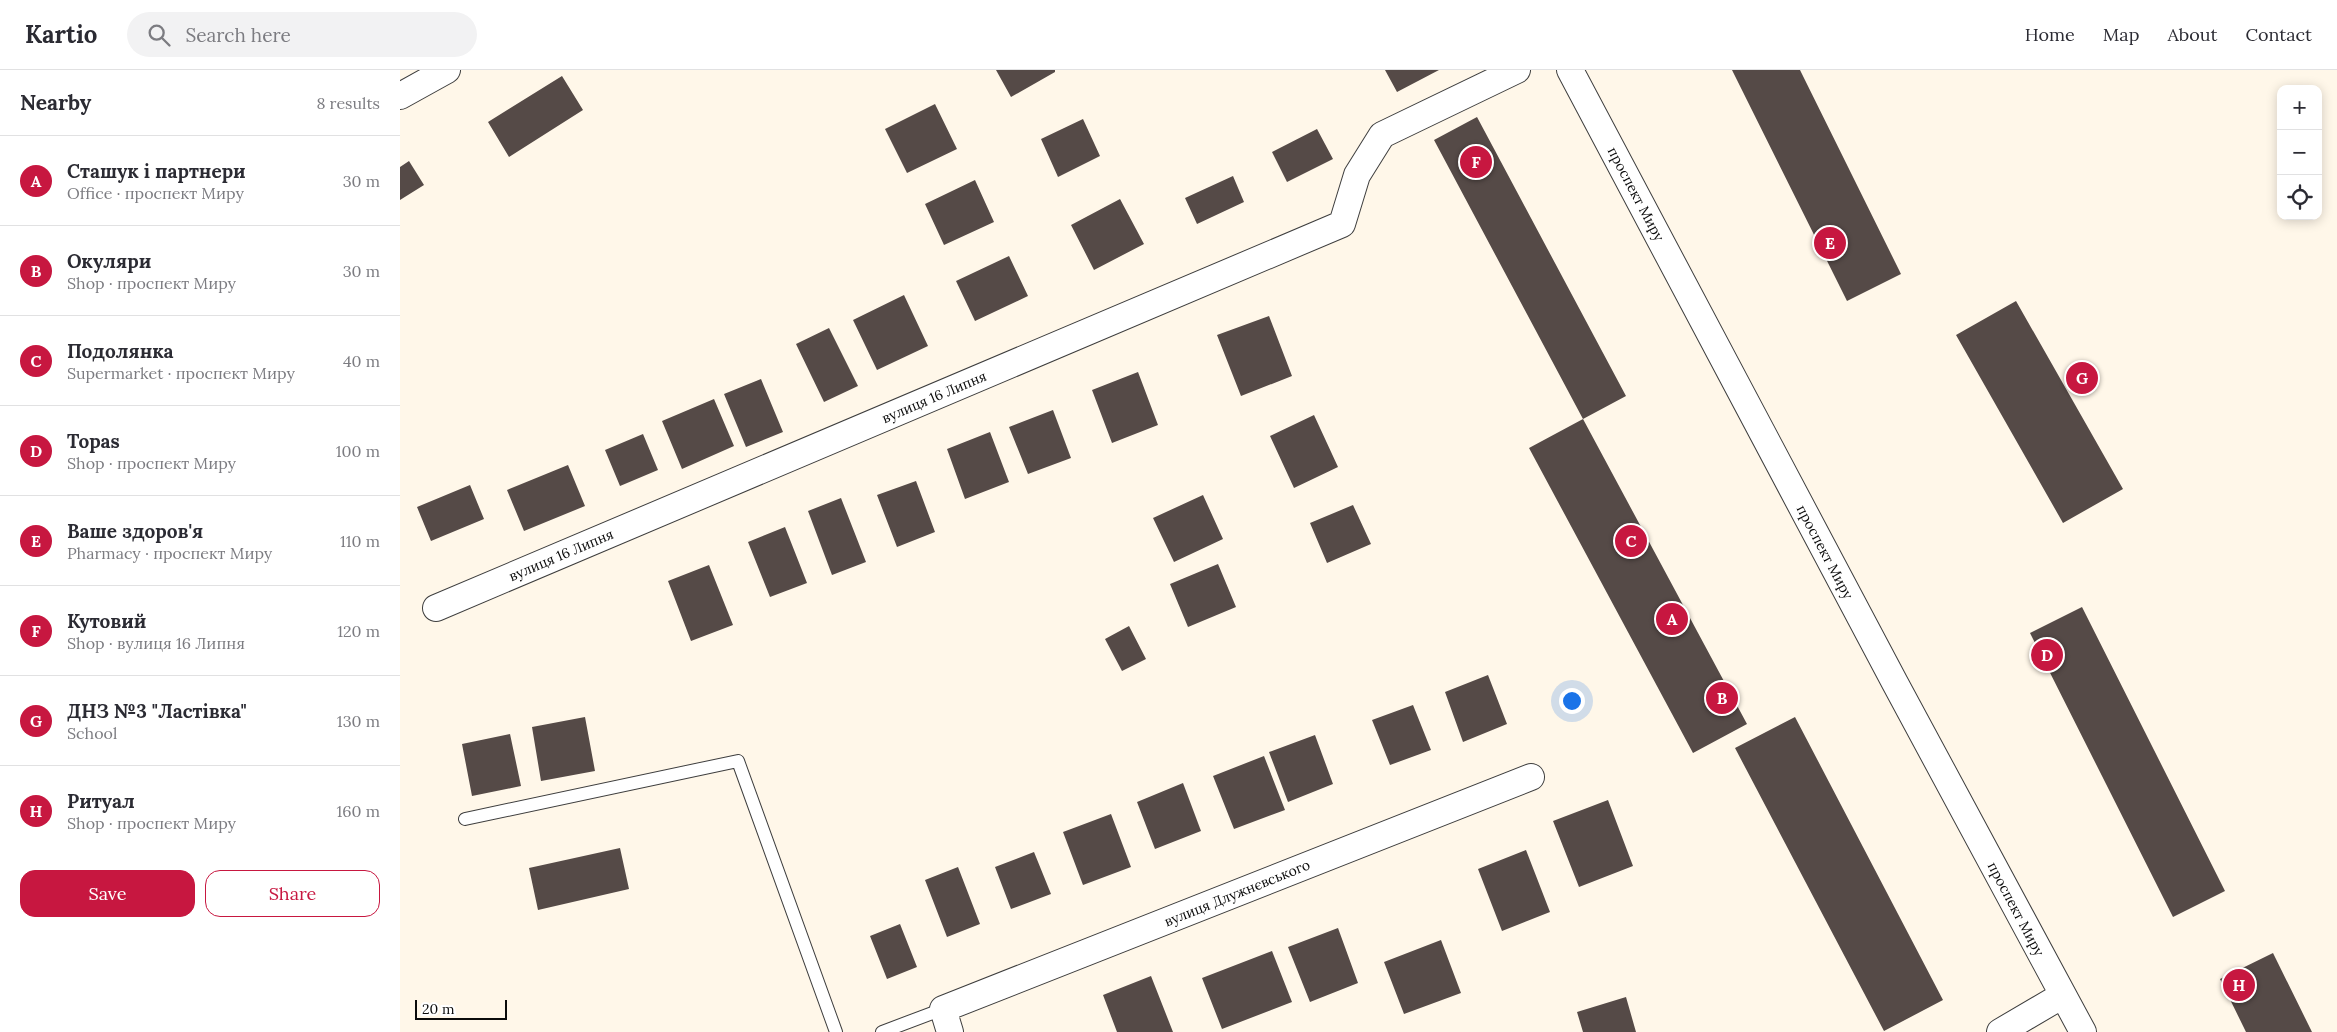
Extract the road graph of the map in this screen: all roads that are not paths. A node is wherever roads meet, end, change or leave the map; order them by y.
1 (447, 70) edge
2 (1517, 70) edge
3 (1570, 70) edge
4 (400, 96) edge
5 (436, 608) dead end
6 (1531, 777) dead end
7 (465, 820) dead end
8 (2063, 995) junction
9 (946, 1020) edge
10 (836, 1032) edge
11 (882, 1032) edge
12 (2000, 1032) edge
13 (2083, 1032) edge

1 - 4 street
2 - 5 street, вулиця 16 Липня
3 - 8 street, проспект Миру
6 - 9 street, вулиця Длужнєвського
7 - 10 lane
8 - 12 street
8 - 13 street, проспект Миру
9 - 11 lane

